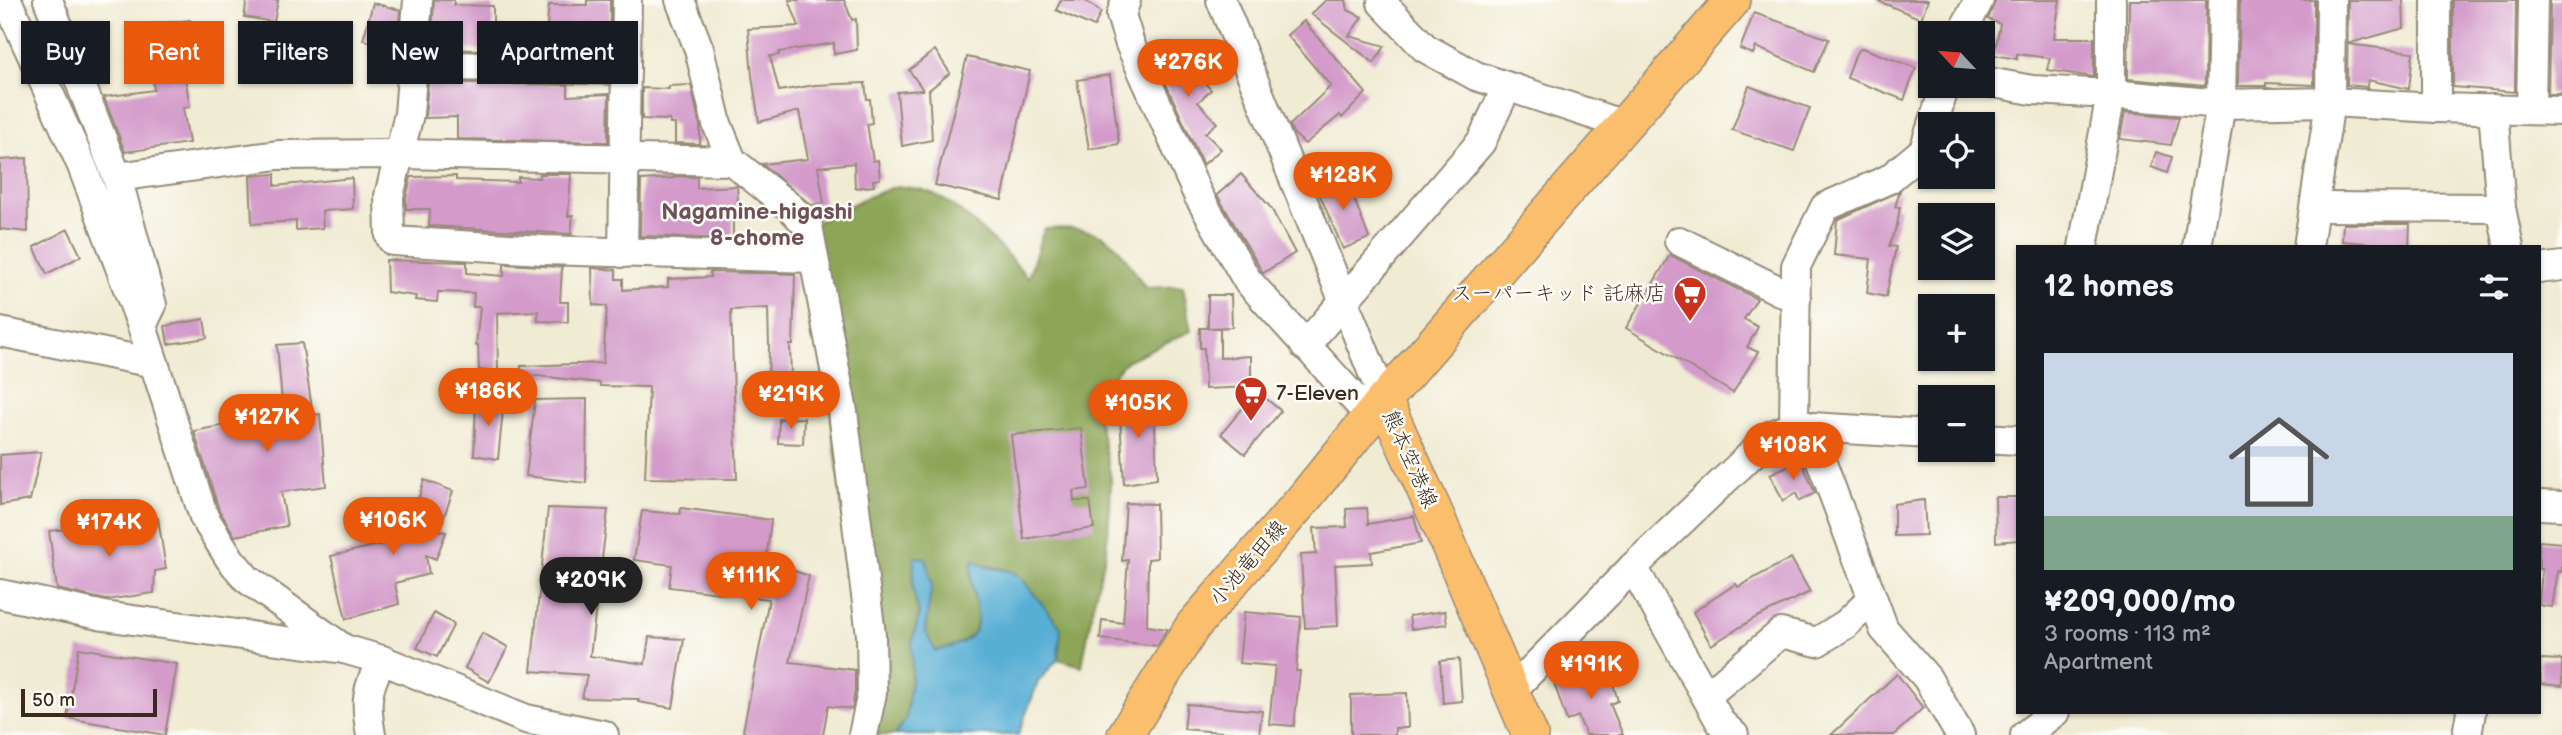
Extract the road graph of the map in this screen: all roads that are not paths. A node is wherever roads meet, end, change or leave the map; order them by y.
1 (7, 0) edge
2 (48, 0) edge
3 (418, 0) edge
4 (627, 0) edge
5 (680, 0) edge
6 (1126, 0) edge
7 (1222, 0) edge
8 (1384, 0) edge
9 (1733, 0) edge
10 (1979, 0) edge
11 (2111, 0) edge
12 (2224, 0) edge
13 (2331, 0) edge
14 (2436, 0) edge
15 (2533, 0) edge
16 (416, 21) edge
17 (627, 21) edge
18 (1968, 21) edge
19 (1995, 83) edge
20 (411, 84) edge
21 (626, 84) edge
22 (1507, 87) junction
23 (2112, 94) junction
24 (2330, 102) junction
25 (2221, 104) junction
26 (2436, 108) junction
27 (2493, 109) junction
28 (2531, 110) junction
29 (2562, 111) edge
30 (1623, 125) junction
31 (400, 154) junction
32 (1918, 155) edge
33 (625, 159) junction
34 (732, 161) junction
35 (117, 177) junction
36 (2315, 207) junction
37 (2501, 208) junction
38 (1679, 242) dead end
39 (2083, 245) edge
40 (2197, 245) edge
41 (2308, 245) edge
42 (2508, 245) edge
43 (623, 253) junction
44 (813, 258) junction
45 (2562, 266) edge
46 (2541, 269) edge
47 (1796, 299) junction
48 (1344, 302) junction
49 (142, 326) junction
50 (0, 332) edge
51 (1306, 346) junction
52 (154, 363) junction
53 (1377, 408) junction
54 (1801, 426) junction
55 (1918, 433) edge
56 (1995, 439) edge
57 (2016, 440) edge
58 (2541, 505) edge
59 (2562, 506) edge
60 (1633, 567) junction
61 (0, 594) edge
62 (1872, 598) junction
63 (344, 649) junction
64 (382, 660) junction
65 (1510, 692) junction
66 (1706, 696) junction
67 (2052, 714) edge
68 (2471, 714) edge
69 (371, 735) edge
70 (604, 735) edge
71 (863, 735) edge
72 (1125, 735) edge
73 (1530, 735) edge
74 (1734, 735) edge
75 (1960, 735) edge
76 (2025, 735) edge
77 (2467, 735) edge

1 - 49 street
2 - 35 street
3 - 16 street
4 - 17 street
5 - 34 street
6 - 51 street
7 - 48 street
8 - 22 street
9 - 30 main road, 熊本空港線
10 - 18 street
11 - 23 street
12 - 25 street
13 - 24 street
14 - 26 street
15 - 28 street
19 - 23 street
20 - 31 street
21 - 33 street
22 - 30 street
22 - 48 street
23 - 25 street
23 - 39 street
24 - 25 street
24 - 26 street
24 - 36 street
25 - 40 street
26 - 27 street
27 - 28 street
27 - 37 street
28 - 29 street
30 - 53 main road, 熊本空港線
31 - 33 street
31 - 35 street
31 - 43 street
32 - 47 street
33 - 34 street
33 - 43 street
34 - 44 street
35 - 49 street
36 - 37 street
36 - 41 street
37 - 42 street
38 - 47 street
43 - 44 street
44 - 71 street
45 - 46 street
47 - 54 street
48 - 51 street
48 - 53 street
49 - 52 street
50 - 52 street
51 - 53 street
52 - 63 street
53 - 65 main road, 熊本空港線
53 - 72 main road, 小池竜田線
54 - 55 street
54 - 60 street
54 - 62 street
56 - 57 street
58 - 59 street
60 - 65 street
60 - 66 street
61 - 63 street
62 - 66 street
62 - 75 street
63 - 64 street
64 - 69 street
64 - 70 street
65 - 73 main road, 熊本空港線
66 - 74 street
67 - 76 street
68 - 77 street

